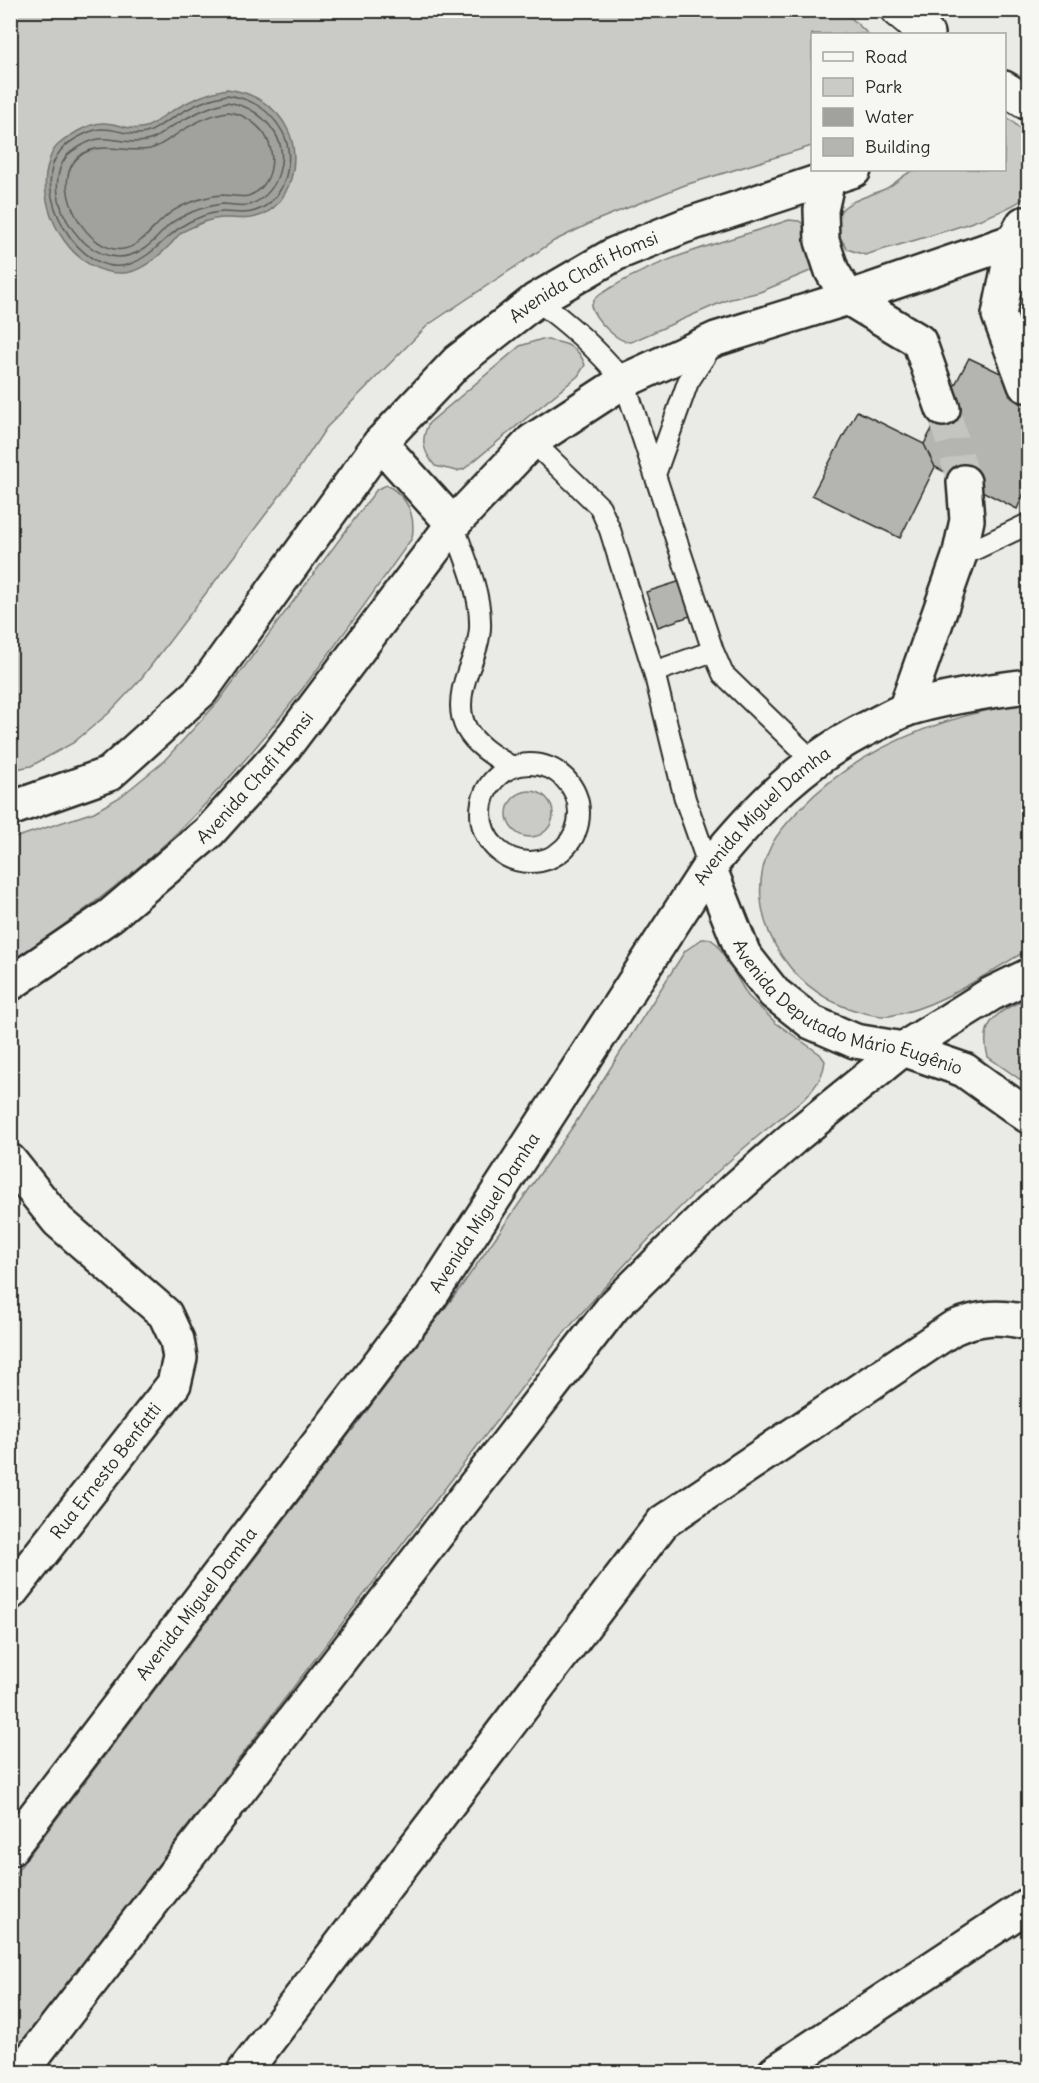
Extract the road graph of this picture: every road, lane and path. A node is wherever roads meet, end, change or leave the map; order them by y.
1 (898, 10) edge
2 (926, 33) edge
3 (1006, 89) edge
4 (1029, 103) edge
5 (841, 174) edge
6 (1024, 230) edge
7 (848, 298) junction
8 (536, 300) junction
9 (716, 339) junction
10 (624, 381) junction
11 (1025, 385) dead end
12 (943, 409) tunnel mouth
13 (532, 441) junction
14 (380, 443) junction
15 (656, 472) junction
16 (964, 482) tunnel mouth
17 (453, 524) junction
18 (1029, 525) edge
19 (959, 557) junction
20 (713, 651) junction
21 (654, 672) junction
22 (1029, 686) edge
23 (905, 710) junction
24 (484, 751) junction
25 (813, 761) junction
26 (512, 767) junction
27 (490, 783) junction
28 (10, 809) edge
29 (709, 867) junction
30 (1029, 976) edge
31 (10, 984) edge
32 (903, 1049) junction
33 (1029, 1116) edge
34 (10, 1161) edge
35 (1028, 1323) edge
36 (10, 1593) edge
37 (10, 1849) edge
38 (1029, 1905) edge
39 (21, 2073) edge
40 (244, 2073) edge
41 (776, 2073) edge

1 - 2 street
3 - 4 street
5 - 7 street, Avenida Chafi Homsi
5 - 8 street, Avenida Chafi Homsi
6 - 7 street, Avenida Chafi Homsi
6 - 11 street
7 - 9 street, Avenida Chafi Homsi
7 - 12 street
8 - 10 lane
8 - 14 street, Avenida Chafi Homsi
9 - 10 street, Avenida Chafi Homsi
9 - 15 lane
10 - 13 street, Avenida Chafi Homsi
10 - 15 lane
13 - 17 street, Avenida Chafi Homsi
13 - 21 lane
14 - 17 street
14 - 28 street, Avenida Chafi Homsi
15 - 20 lane
16 - 19 street
17 - 24 lane
17 - 31 street, Avenida Chafi Homsi
18 - 19 lane
19 - 23 street
20 - 21 lane
20 - 25 lane
21 - 29 lane
22 - 23 street, Avenida Miguel Damha
23 - 25 street, Avenida Miguel Damha
24 - 26 lane
24 - 27 lane
25 - 29 street, Avenida Miguel Damha
26 - 27 lane
26 - 27 lane
29 - 32 street, Avenida Deputado Mário Eugênio
29 - 37 street, Avenida Miguel Damha
30 - 32 street
32 - 33 street, Avenida Deputado Mário Eugênio
32 - 39 street
34 - 36 street, Rua Ernesto Benfatti
35 - 40 street
38 - 41 street

